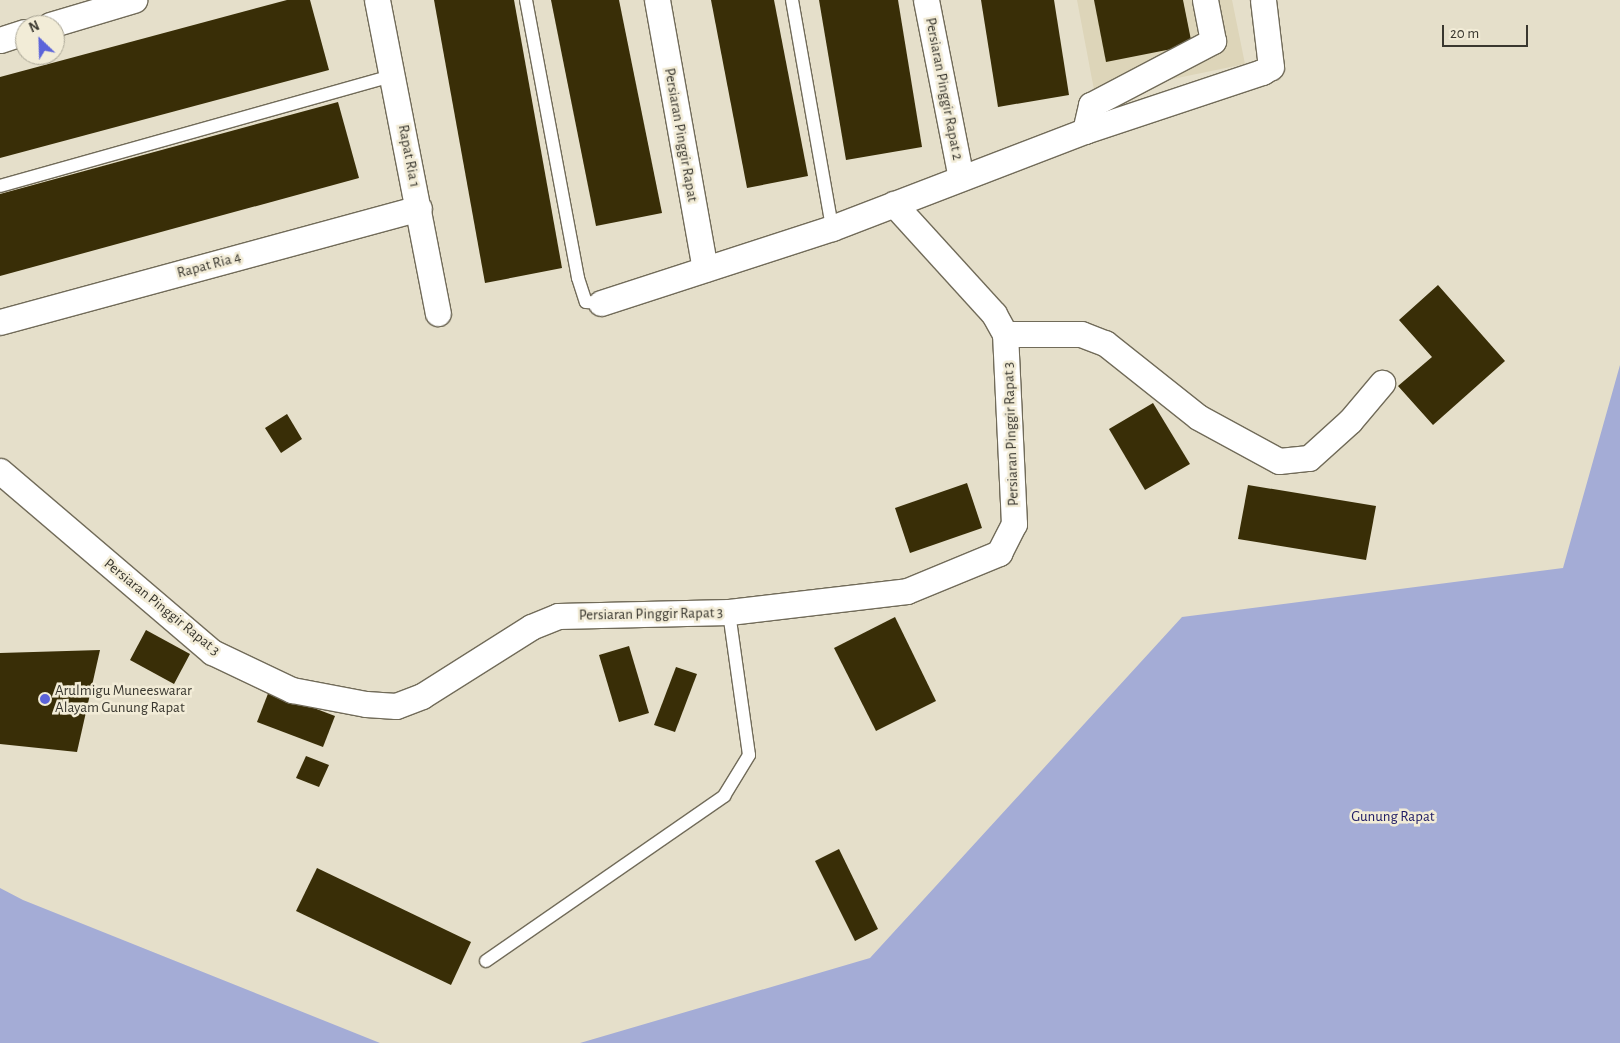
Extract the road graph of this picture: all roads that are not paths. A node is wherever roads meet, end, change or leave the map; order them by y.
1 (134, 0) edge
2 (377, 0) edge
3 (526, 0) edge
4 (657, 0) edge
5 (792, 0) edge
6 (926, 0) edge
7 (1206, 0) edge
8 (1263, 0) edge
9 (65, 21) edge
10 (15, 35) edge
11 (0, 40) edge
12 (394, 75) junction
13 (1085, 131) junction
14 (961, 178) junction
15 (0, 186) edge
16 (894, 204) junction
17 (419, 208) junction
18 (832, 228) junction
19 (705, 269) junction
20 (602, 303) joint
21 (438, 313) dead end
22 (0, 322) edge
23 (1005, 334) junction
24 (1382, 383) dead end
25 (0, 471) edge
26 (729, 612) junction
27 (486, 961) dead end

1 - 9 street
2 - 12 street, Rapat Ria 1
3 - 20 lane
4 - 19 street, Persiaran Pinggir Rapat
5 - 18 lane
6 - 14 street, Persiaran Pinggir Rapat 2
7 - 13 street
8 - 13 street
10 - 11 street
12 - 15 lane
12 - 17 street, Rapat Ria 1
13 - 14 street
14 - 16 street
16 - 18 street
16 - 23 street, Persiaran Pinggir Rapat 3
17 - 21 street, Rapat Ria 1
17 - 22 street, Rapat Ria 4
18 - 19 street
19 - 20 street
23 - 24 street
23 - 26 street, Persiaran Pinggir Rapat 3
25 - 26 street, Persiaran Pinggir Rapat 3
26 - 27 lane

